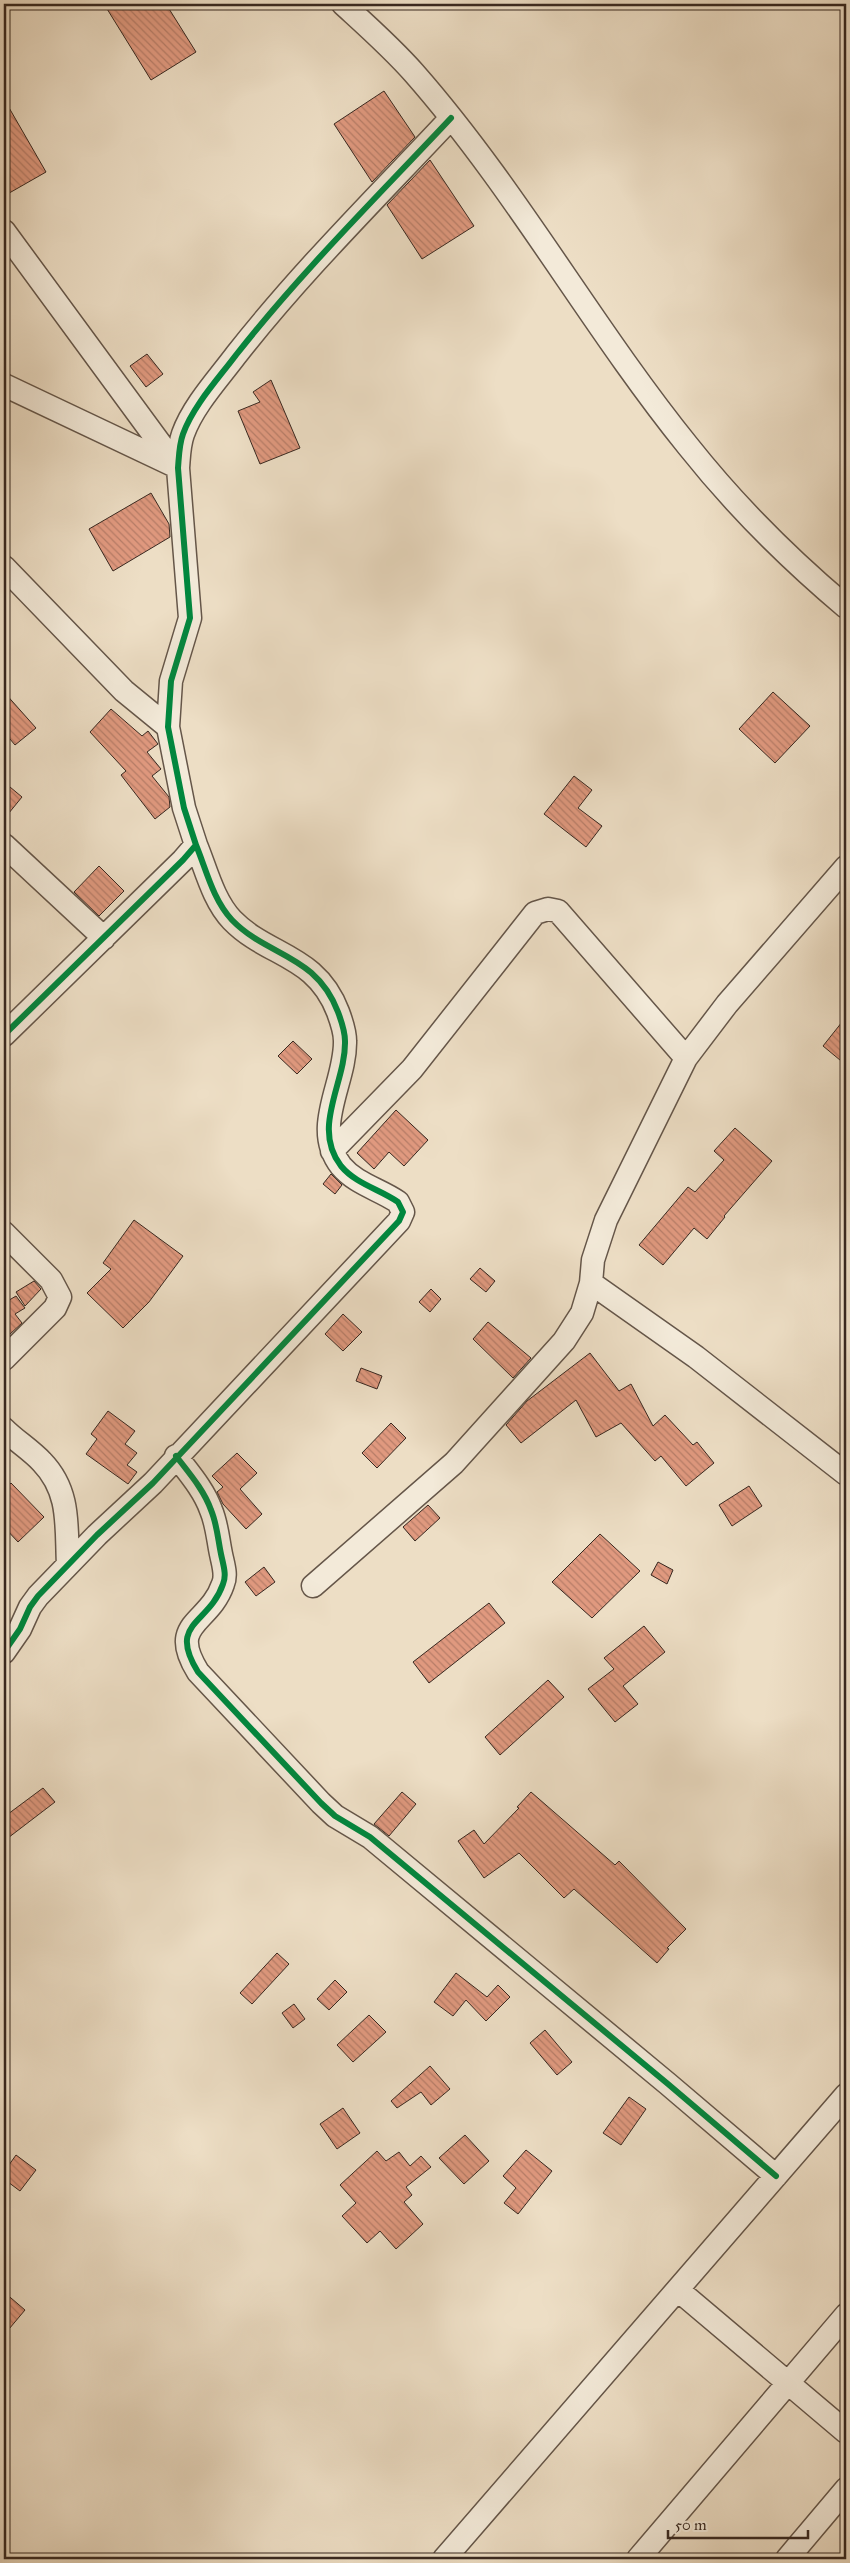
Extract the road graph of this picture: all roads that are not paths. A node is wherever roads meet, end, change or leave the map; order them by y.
1 (343, 4) edge
2 (451, 118) junction
3 (4, 231) edge
4 (4, 385) edge
5 (178, 468) junction
6 (4, 567) edge
7 (846, 607) edge
8 (168, 727) junction
9 (4, 845) edge
10 (196, 845) junction
11 (846, 867) edge
12 (104, 938) junction
13 (4, 1035) edge
14 (686, 1058) junction
15 (332, 1151) junction
16 (4, 1233) edge
17 (591, 1282) junction
18 (4, 1359) edge
19 (4, 1429) edge
20 (176, 1456) junction
21 (843, 1466) edge
22 (68, 1565) junction
23 (313, 1586) dead end
24 (4, 1652) edge
25 (846, 2096) edge
26 (776, 2176) junction
27 (678, 2290) junction
28 (846, 2315) edge
29 (789, 2384) junction
30 (846, 2432) edge
31 (846, 2489) edge
32 (444, 2559) edge
33 (638, 2559) edge
34 (787, 2559) edge

1 - 2 street
2 - 5 street
2 - 7 street
3 - 5 street
4 - 5 street
5 - 8 street
6 - 8 street
8 - 10 street
9 - 12 street
10 - 12 street
10 - 15 street
11 - 14 street
12 - 13 street
14 - 15 street
14 - 17 street
15 - 20 street
16 - 18 street
17 - 21 street
17 - 23 street
19 - 22 street
20 - 22 street
20 - 26 street
22 - 24 street
25 - 26 street
26 - 27 street
27 - 29 street
27 - 32 street
28 - 29 street
29 - 30 street
29 - 33 street
31 - 34 street

